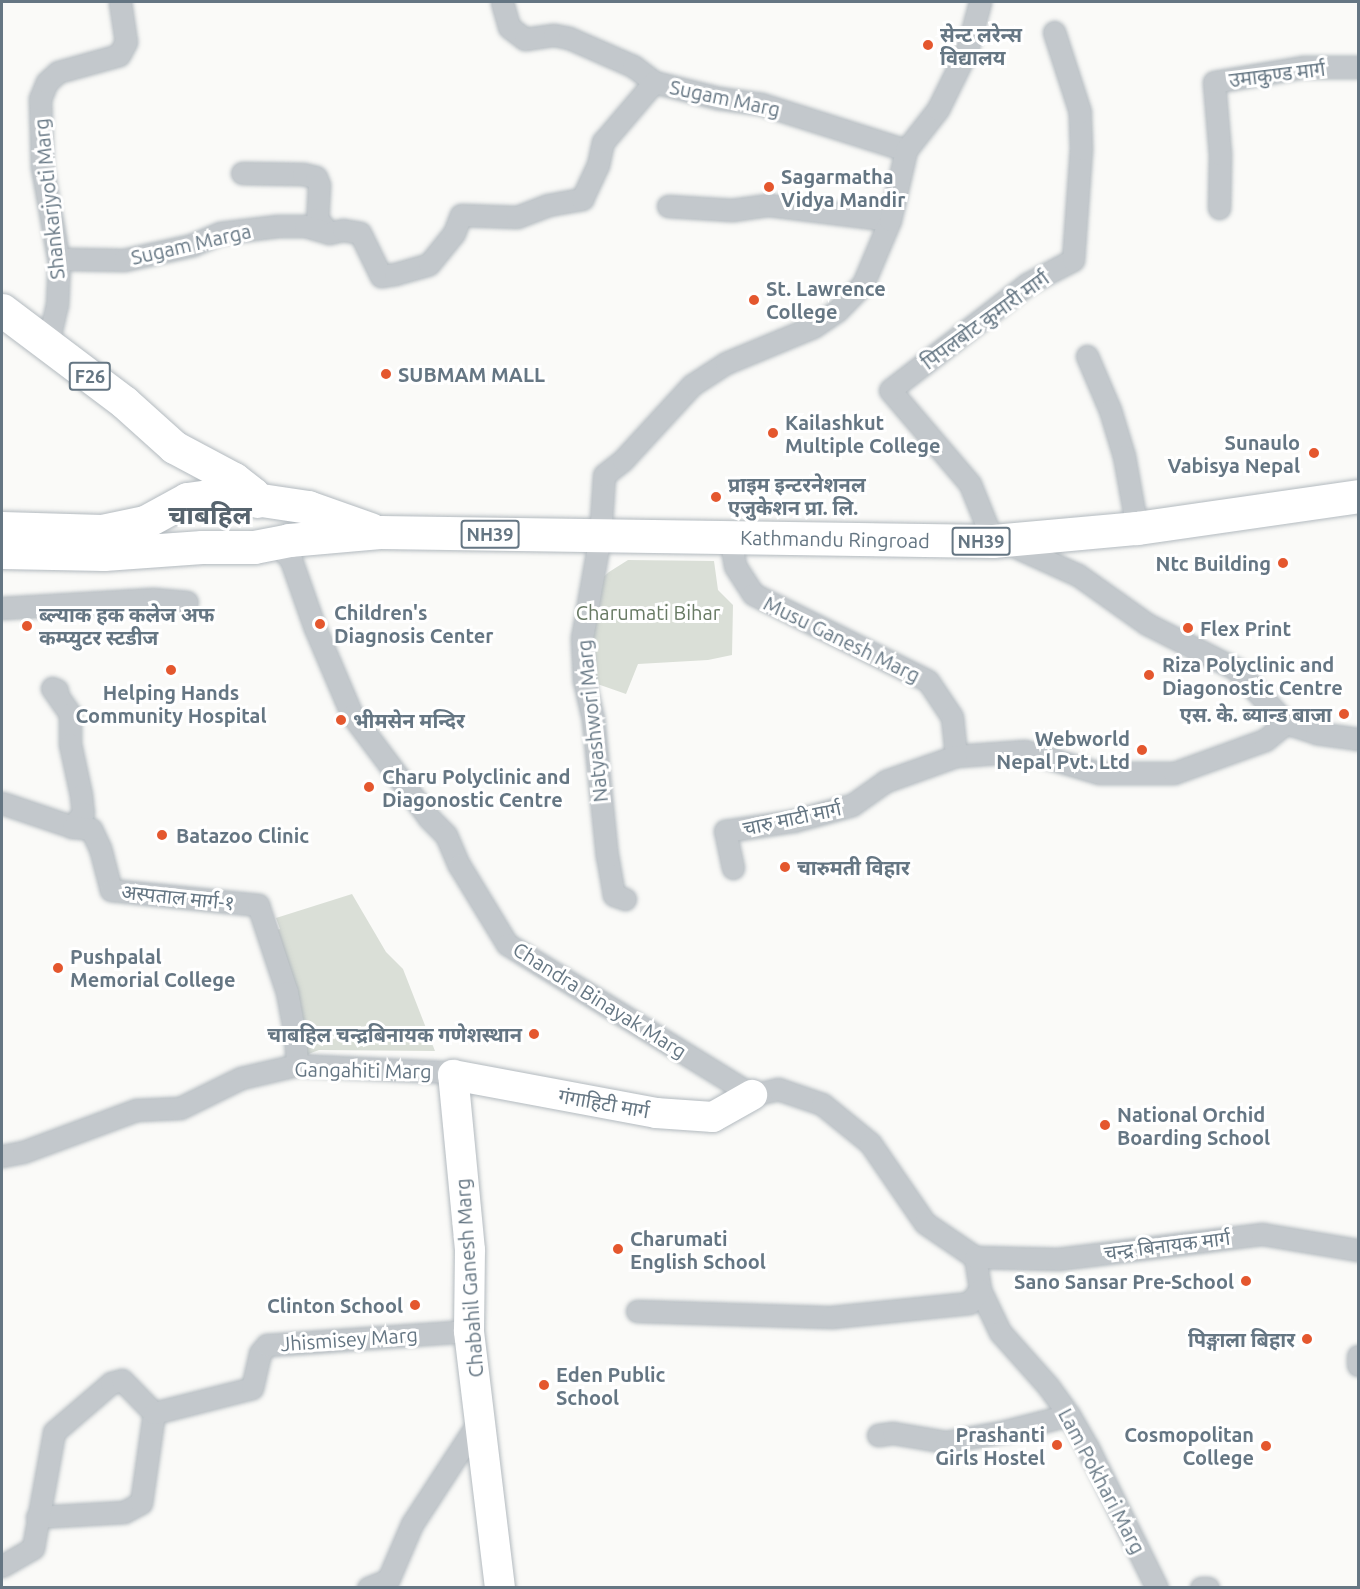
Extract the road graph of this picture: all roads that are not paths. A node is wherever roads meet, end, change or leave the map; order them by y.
1 (120, 2) edge
2 (502, 2) edge
3 (980, 2) edge
4 (1054, 32) dead end
5 (1359, 67) edge
6 (654, 82) junction
7 (906, 150) junction
8 (242, 173) dead end
9 (668, 206) dead end
10 (1219, 208) dead end
11 (890, 220) junction
12 (329, 233) junction
13 (64, 261) junction
14 (2, 310) edge
15 (48, 343) junction
16 (1087, 356) dead end
17 (174, 447) junction
18 (1359, 496) edge
19 (187, 499) junction
20 (257, 501) junction
21 (2, 504) edge
22 (2, 528) edge
23 (1137, 528) junction
24 (102, 531) junction
25 (380, 532) junction
26 (600, 536) junction
27 (730, 537) junction
28 (997, 541) junction
29 (275, 542) junction
30 (202, 547) junction
31 (2, 552) edge
32 (187, 602) dead end
33 (2, 608) edge
34 (57, 690) dead end
35 (1286, 723) junction
36 (1359, 739) edge
37 (956, 756) junction
38 (2, 803) edge
39 (72, 827) junction
40 (733, 867) dead end
41 (625, 899) dead end
42 (297, 1065) junction
43 (453, 1075) junction
44 (752, 1095) junction
45 (2, 1156) edge
46 (1359, 1250) edge
47 (975, 1257) junction
48 (981, 1290) junction
49 (637, 1311) dead end
50 (469, 1331) junction
51 (1359, 1356) edge
52 (1359, 1365) edge
53 (154, 1413) junction
54 (1068, 1414) junction
55 (481, 1418) junction
56 (878, 1434) dead end
57 (37, 1517) junction
58 (2, 1566) edge
59 (368, 1587) edge
60 (500, 1587) edge
61 (1158, 1587) edge
62 (1201, 1587) edge
63 (1208, 1587) edge

1 - 13 street, Shankarjyoti Marg
2 - 6 street, Sugam Marg
3 - 7 street
4 - 28 street, पिपलबोट कुमारी मार्ग
5 - 10 street, उमाकुण्ड मार्ग
6 - 7 street, Sugam Marg
6 - 12 street, Sugam Marga
7 - 11 street
8 - 12 street
9 - 11 street
11 - 26 street
12 - 13 street, Sugam Marga
13 - 15 street, Shankarjyoti Marg
14 - 15 main road, F26
15 - 17 main road, F26
16 - 23 street
17 - 19 main road
17 - 20 main road
18 - 23 main road, Kathmandu Ringroad / NH39
19 - 20 main road, Kathmandu Ringroad / NH39
19 - 24 main road, Kathmandu Ringroad / NH39
19 - 30 main road
20 - 25 main road, Kathmandu Ringroad / NH39
20 - 29 main road
21 - 24 main road
22 - 24 main road
23 - 28 main road, Kathmandu Ringroad / NH39
25 - 26 main road, Kathmandu Ringroad / NH39
25 - 29 main road, Kathmandu Ringroad / NH39
26 - 27 main road, Kathmandu Ringroad / NH39
26 - 41 street, Natyashwori Marg
27 - 28 main road, Kathmandu Ringroad / NH39
27 - 37 street, Musu Ganesh Marg
28 - 35 street
29 - 30 main road, Kathmandu Ringroad / NH39
29 - 44 street, Chandra Binayak Marg
30 - 31 main road, Kathmandu Ringroad / NH39
32 - 33 street
34 - 39 street
35 - 36 street
35 - 37 street
37 - 40 street, चारु माटी मार्ग
38 - 39 street, अस्पताल मार्ग-१
39 - 42 street, अस्पताल मार्ग-१
42 - 43 street, Gangahiti Marg
42 - 45 street, Gangahiti Marg
43 - 44 street, गंगाहिटी मार्ग
43 - 50 street, Chabahil Ganesh Marg
44 - 47 street
46 - 47 street, चन्द्र बिनायक मार्ग
47 - 48 street
48 - 49 street
48 - 54 street, Lam Pokhari Marg
50 - 53 street, Jhismisey Marg
50 - 55 street, Chabahil Ganesh Marg
51 - 52 street
53 - 57 street
53 - 57 street
54 - 56 street
54 - 61 street, Lam Pokhari Marg
55 - 59 street
55 - 60 street, Chabahil Ganesh Marg
57 - 58 street
62 - 63 street

